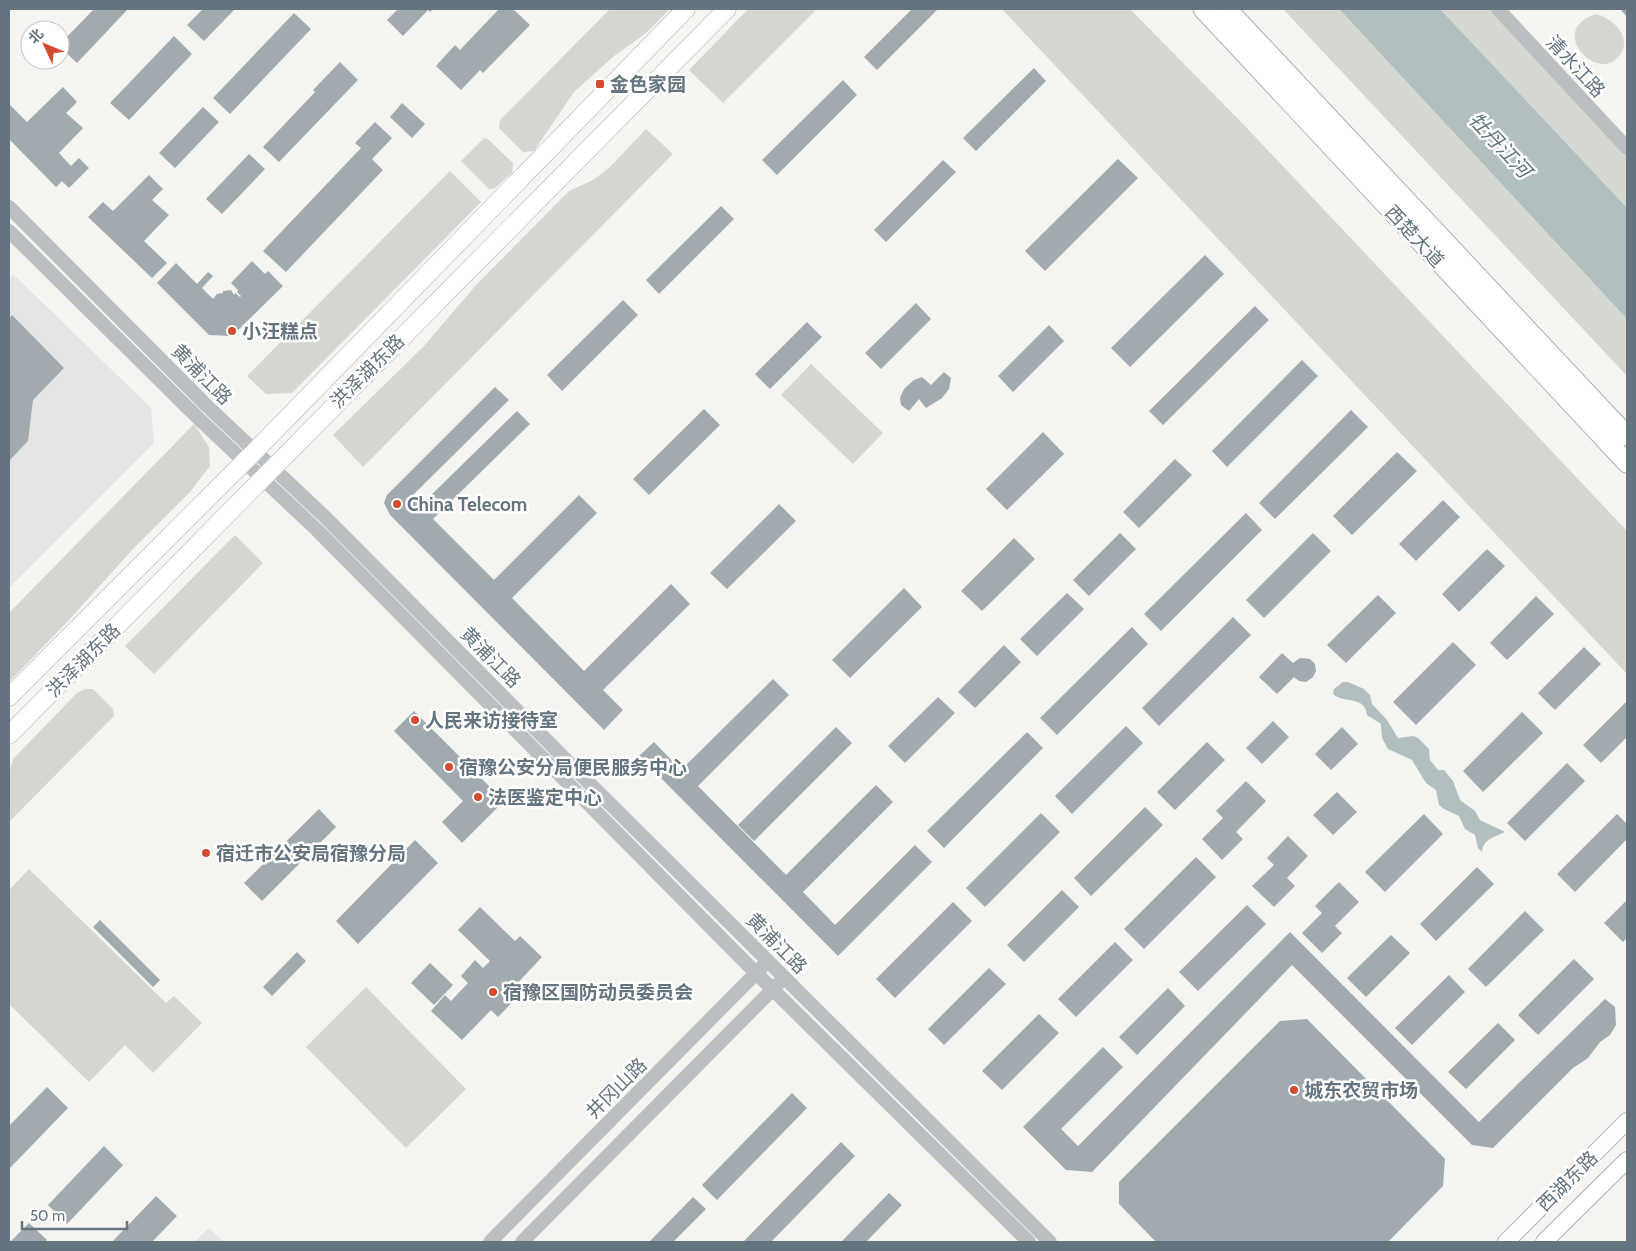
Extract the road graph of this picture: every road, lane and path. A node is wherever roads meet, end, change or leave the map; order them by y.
1 (686, 9) edge
2 (727, 9) edge
3 (1203, 9) edge
4 (1227, 9) edge
5 (1498, 9) edge
6 (1627, 148) edge
7 (9, 207) edge
8 (9, 231) edge
9 (1627, 436) edge
10 (250, 456) junction
11 (1627, 463) edge
12 (267, 472) junction
13 (9, 697) edge
14 (9, 735) edge
15 (768, 961) junction
16 (756, 973) junction
17 (784, 978) junction
18 (772, 990) junction
19 (1627, 1120) edge
20 (1627, 1160) edge
21 (490, 1242) edge
22 (522, 1242) edge
23 (1029, 1242) edge
24 (1050, 1242) edge
25 (1506, 1242) edge
26 (1544, 1242) edge

1 - 10 main road, 洪泽湖东路
2 - 12 main road, 洪泽湖东路
3 - 11 highway, 西楚大道
4 - 9 highway, 西楚大道
5 - 6 street, 清水江路
7 - 10 street, 黄浦江路
8 - 10 street, 黄浦江路
10 - 12 street, 黄浦江路
10 - 13 main road, 洪泽湖东路
12 - 14 main road, 洪泽湖东路
12 - 15 street, 黄浦江路
12 - 16 street, 黄浦江路
15 - 16 street, 井冈山路
15 - 17 street, 黄浦江路
16 - 18 street, 黄浦江路
16 - 21 street, 井冈山路
17 - 18 street
17 - 24 street, 黄浦江路
18 - 22 street
18 - 23 street, 黄浦江路
19 - 25 main road, 西湖东路
20 - 26 main road, 西湖东路

